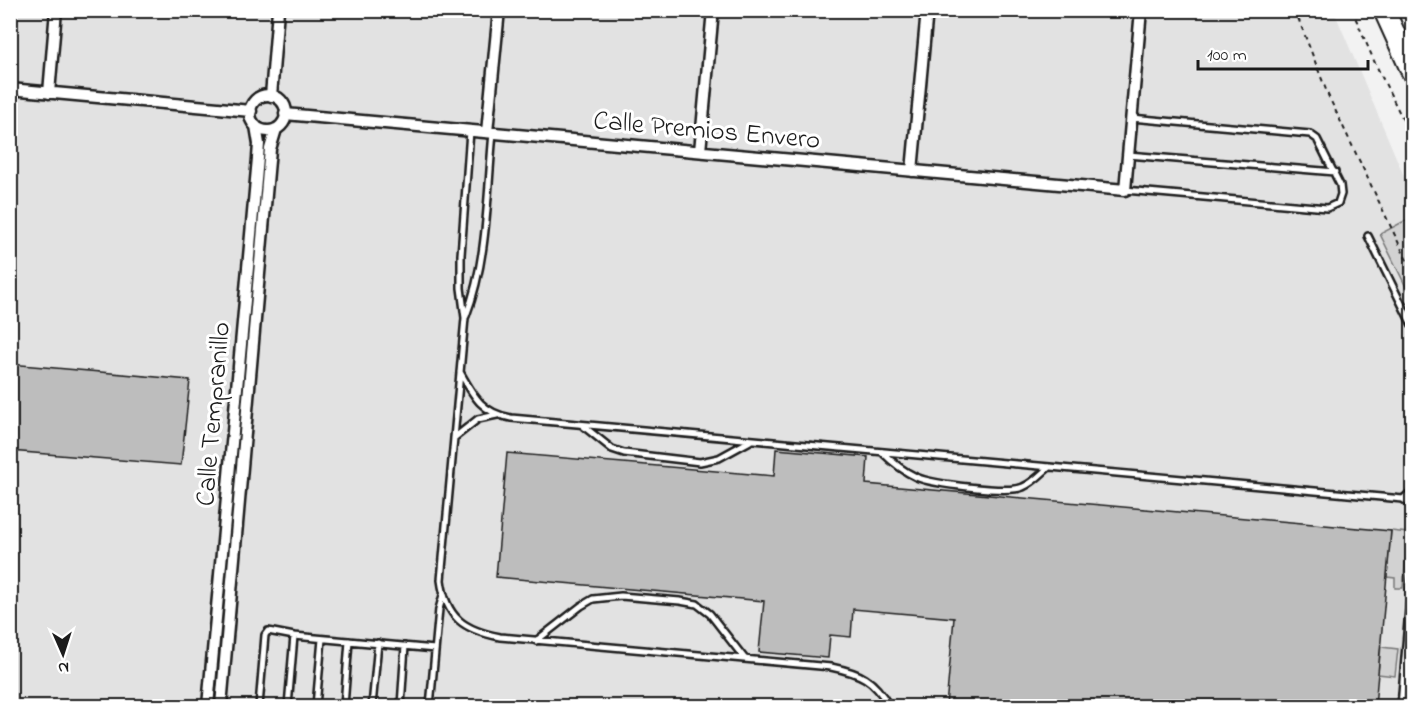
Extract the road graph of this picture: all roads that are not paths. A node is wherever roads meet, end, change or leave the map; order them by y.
1 (56, 10) edge
2 (278, 10) edge
3 (499, 10) edge
4 (713, 10) edge
5 (927, 10) edge
6 (1141, 10) edge
7 (1384, 10) edge
8 (1413, 72) edge
9 (10, 89) edge
10 (49, 93) junction
11 (270, 96) junction
12 (250, 111) junction
13 (285, 114) junction
14 (1131, 118) junction
15 (256, 126) junction
16 (276, 129) junction
17 (471, 131) junction
18 (490, 132) junction
19 (699, 151) junction
20 (1128, 155) junction
21 (912, 171) junction
22 (1335, 172) junction
23 (1125, 190) junction
24 (1368, 236) dead end
25 (465, 318) junction
26 (1413, 325) edge
27 (460, 372) junction
28 (497, 415) junction
29 (582, 425) junction
30 (454, 438) junction
31 (751, 440) junction
32 (881, 452) junction
33 (1049, 467) junction
34 (1413, 491) edge
35 (1403, 499) junction
36 (1413, 506) edge
37 (1413, 573) edge
38 (443, 595) junction
39 (294, 636) junction
40 (322, 639) junction
41 (349, 641) junction
42 (536, 641) junction
43 (378, 644) junction
44 (405, 646) junction
45 (435, 649) junction
46 (745, 659) junction
47 (208, 706) edge
48 (222, 706) edge
49 (259, 706) edge
50 (288, 706) edge
51 (316, 706) edge
52 (344, 706) edge
53 (372, 706) edge
54 (401, 706) edge
55 (430, 706) edge
56 (889, 706) edge
57 (1401, 706) edge

1 - 10 street
2 - 11 street
3 - 18 street
4 - 19 street
5 - 21 street
6 - 14 street
7 - 8 highway
9 - 10 street
10 - 12 street
11 - 12 street
11 - 13 street
12 - 15 street
13 - 16 street
13 - 17 street, Calle Premios Envero
14 - 20 street
14 - 22 lane
15 - 16 street
15 - 47 street, Calle Tempranillo
16 - 48 street, Calle Tempranillo
17 - 18 street, Calle Premios Envero
17 - 25 lane
18 - 19 street, Calle Premios Envero
18 - 25 lane
19 - 21 street, Calle Premios Envero
20 - 22 lane
20 - 23 street
21 - 23 street, Calle Premios Envero
22 - 23 lane
24 - 26 lane
25 - 27 lane
27 - 28 lane
27 - 30 lane
28 - 29 lane
28 - 30 lane
29 - 31 lane
29 - 31 lane
30 - 38 lane
31 - 32 lane
32 - 33 lane
32 - 33 lane
33 - 35 lane
34 - 35 lane
35 - 36 lane
37 - 57 lane
38 - 42 lane
38 - 45 lane
39 - 40 lane
39 - 49 lane
39 - 50 lane
40 - 41 lane
40 - 51 lane
41 - 43 lane
41 - 52 lane
42 - 46 lane
42 - 46 lane
43 - 44 lane
43 - 53 lane
44 - 45 lane
44 - 54 lane
45 - 55 lane
46 - 56 lane

